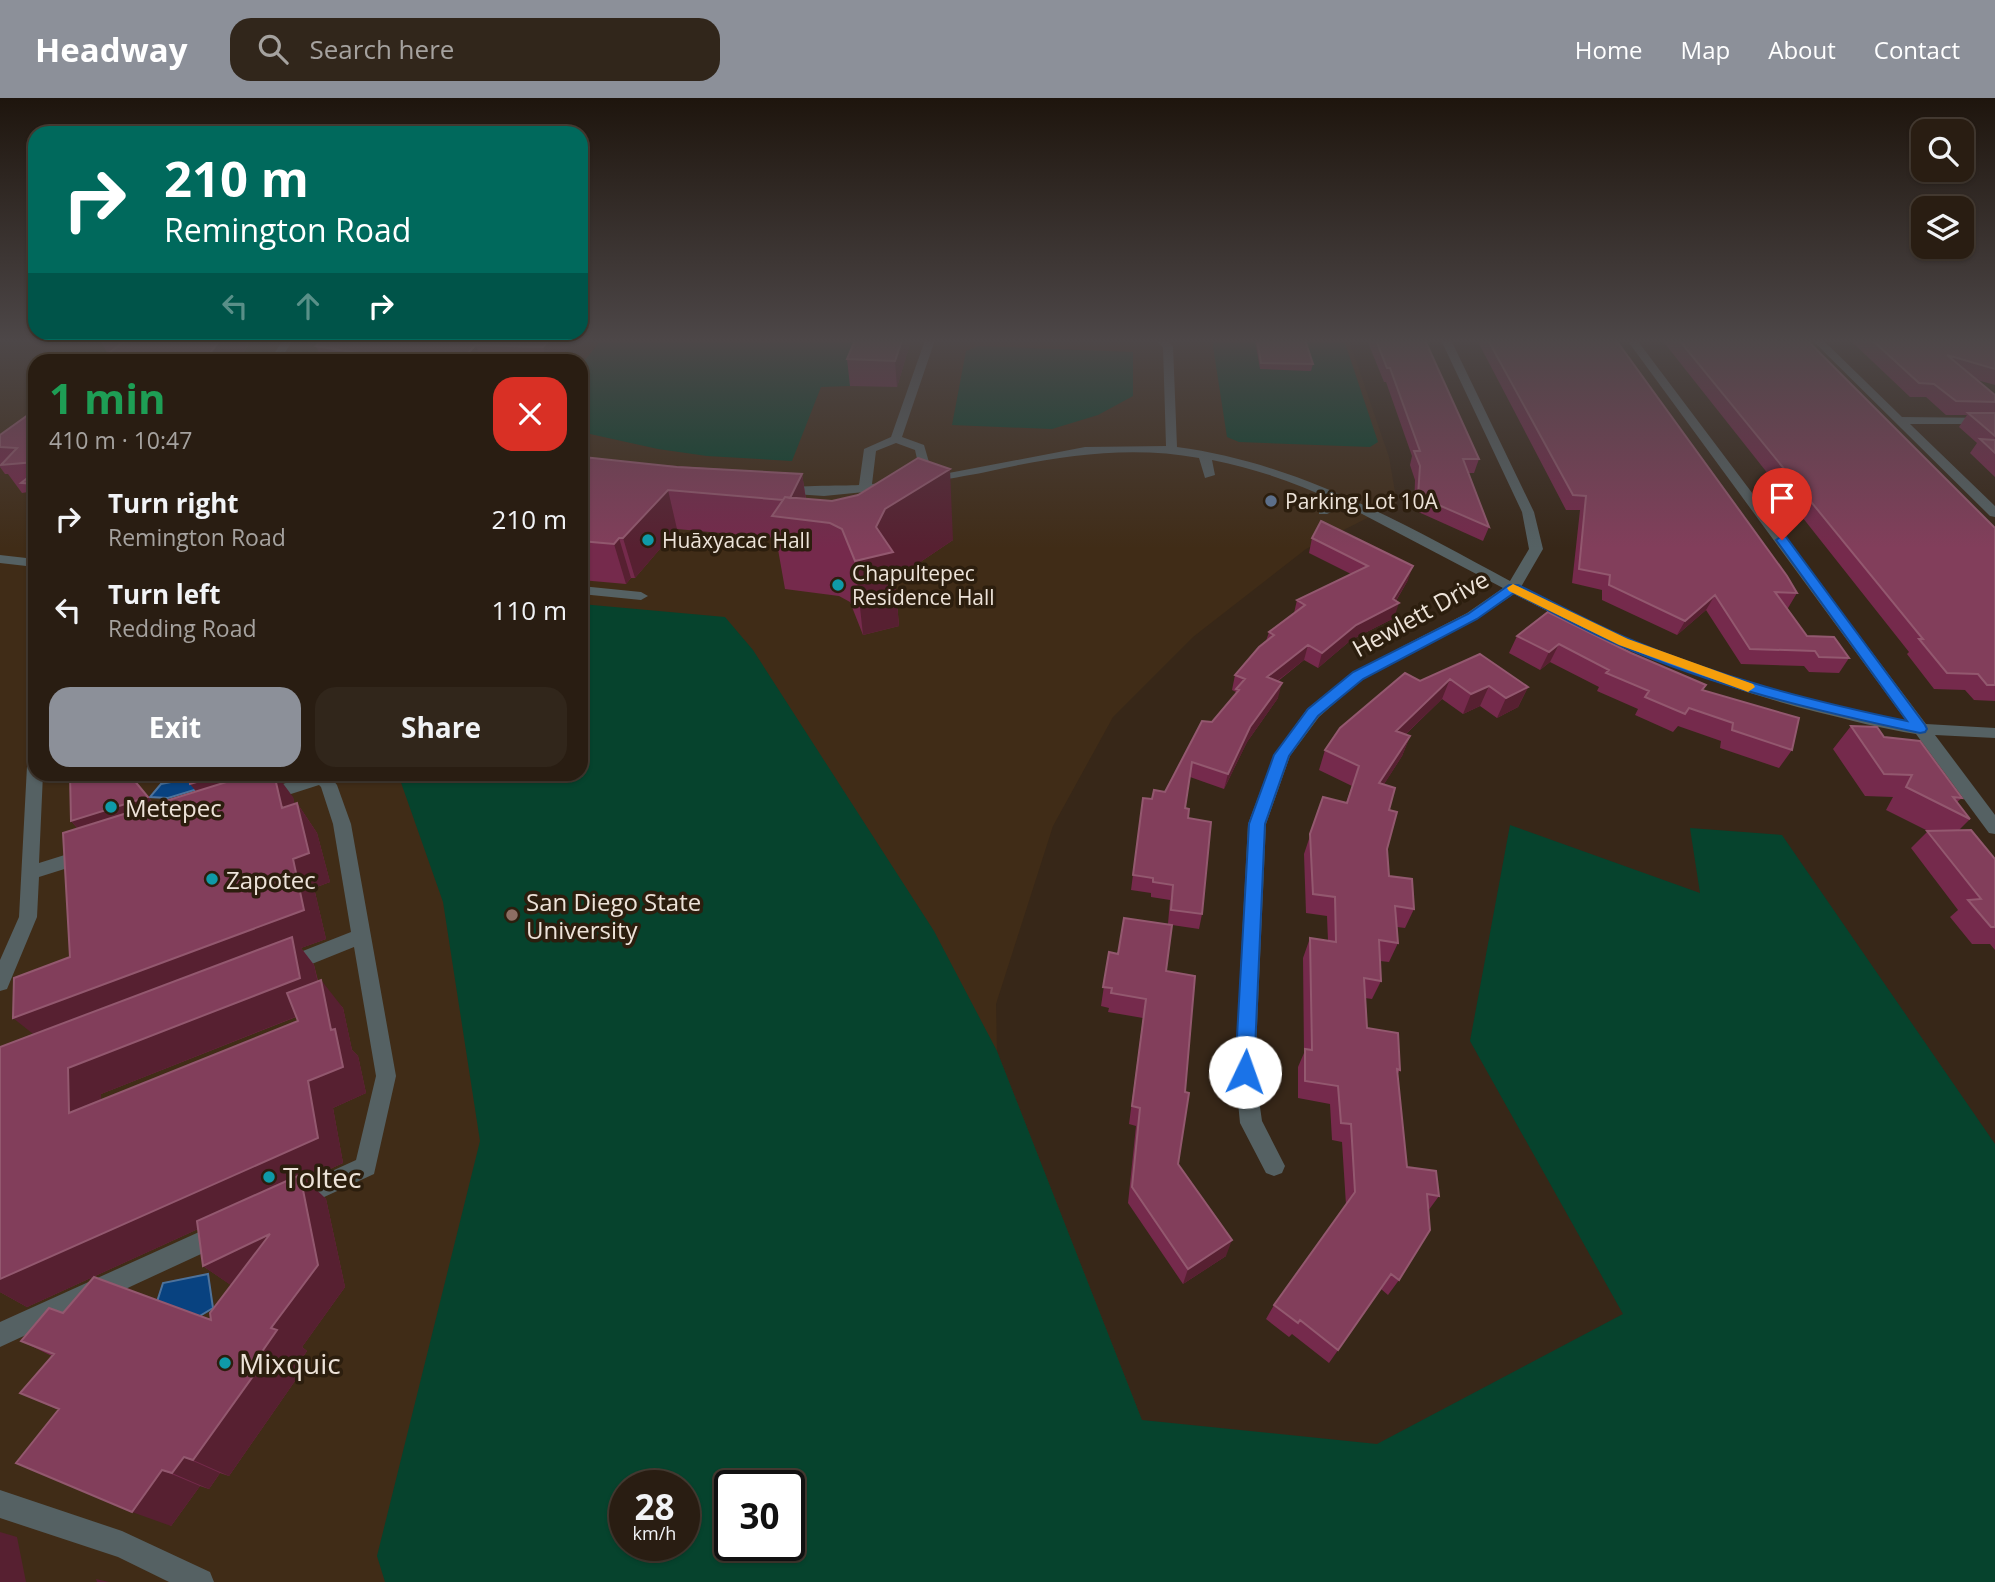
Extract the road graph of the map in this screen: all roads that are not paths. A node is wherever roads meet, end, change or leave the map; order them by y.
1 (906, 409) edge
2 (1171, 409) edge
3 (1479, 409) edge
4 (1683, 409) edge
5 (1888, 409) edge
6 (1899, 420) junction
7 (1995, 421) edge
8 (896, 439) junction
9 (1171, 450) junction
10 (1205, 456) junction
11 (1209, 475) dead end
12 (916, 483) junction
13 (766, 488) edge
14 (865, 490) junction
15 (1346, 500) junction
16 (1323, 511) dead end
17 (1995, 513) edge
18 (0, 559) edge
19 (28, 563) edge
20 (1513, 588) junction
21 (588, 591) edge
22 (641, 596) dead end
23 (1920, 729) junction
24 (1995, 733) edge
25 (34, 781) edge
26 (307, 781) edge
27 (325, 781) edge
28 (243, 804) edge
29 (1995, 828) edge
30 (110, 847) edge
31 (30, 873) junction
32 (362, 936) junction
33 (268, 973) edge
34 (0, 983) edge
35 (1274, 1166) dead end
36 (278, 1207) edge
37 (240, 1225) edge
38 (0, 1335) edge
39 (0, 1504) edge
40 (200, 1582) edge

1 - 8 street
2 - 9 street
3 - 20 street, Hewlett Drive
4 - 23 street
5 - 6 street
6 - 7 street
6 - 17 street
8 - 12 street
8 - 14 street
9 - 10 street
9 - 12 street
10 - 11 street
10 - 15 street
12 - 14 street
13 - 14 street
15 - 16 street
15 - 20 street
18 - 19 street
20 - 23 street
20 - 35 street, Hewlett Drive
21 - 22 street
23 - 24 street
23 - 29 street
25 - 31 street
26 - 28 street
27 - 32 street
30 - 31 street
31 - 34 street
32 - 33 street
32 - 36 street
37 - 38 street
39 - 40 street

